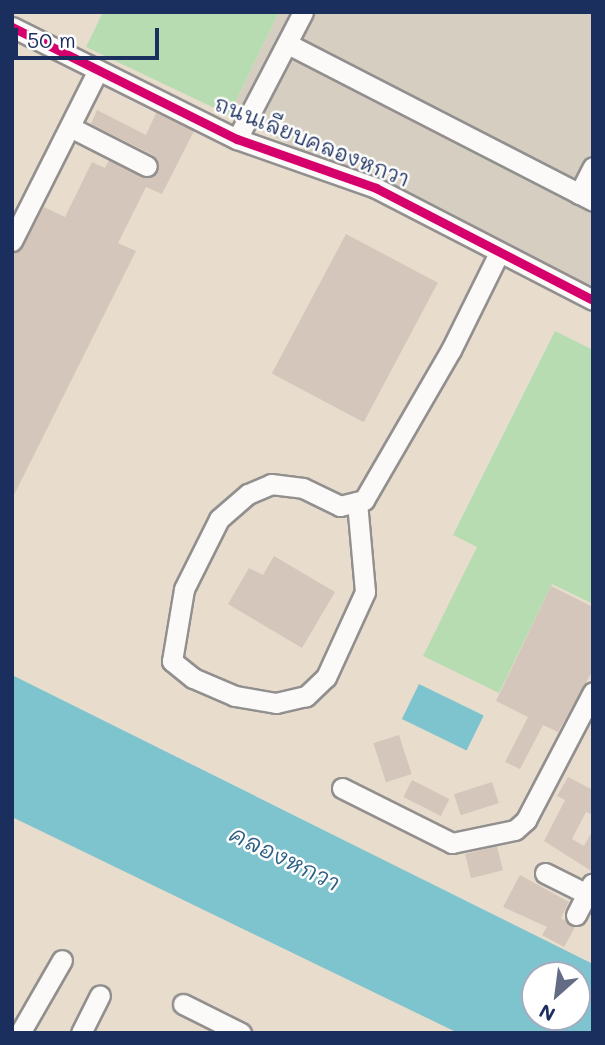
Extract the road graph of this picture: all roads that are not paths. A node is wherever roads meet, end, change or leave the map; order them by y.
1 (303, 12) edge
2 (12, 27) edge
3 (288, 44) junction
4 (98, 70) junction
5 (69, 127) junction
6 (237, 139) junction
7 (147, 166) dead end
8 (593, 167) edge
9 (586, 197) edge
10 (12, 241) edge
11 (499, 253) junction
12 (593, 300) edge
13 (357, 502) junction
14 (593, 692) edge
15 (342, 788) dead end
16 (545, 873) dead end
17 (590, 889) edge
18 (576, 915) dead end
19 (62, 960) dead end
20 (100, 995) dead end
21 (183, 1004) dead end
22 (235, 1032) edge
23 (20, 1033) edge
24 (81, 1033) edge

1 - 3 street
2 - 4 street, ถนนเลียบคลองหกวา
3 - 6 street
3 - 9 street
4 - 5 street
4 - 6 street, ถนนเลียบคลองหกวา
5 - 7 street
5 - 10 street
6 - 11 street, ถนนเลียบคลองหกวา
8 - 9 street
11 - 12 street, ถนนเลียบคลองหกวา
11 - 13 street
13 - 13 street
14 - 15 street
16 - 17 street
17 - 18 street
19 - 23 street
20 - 24 street
21 - 22 street

